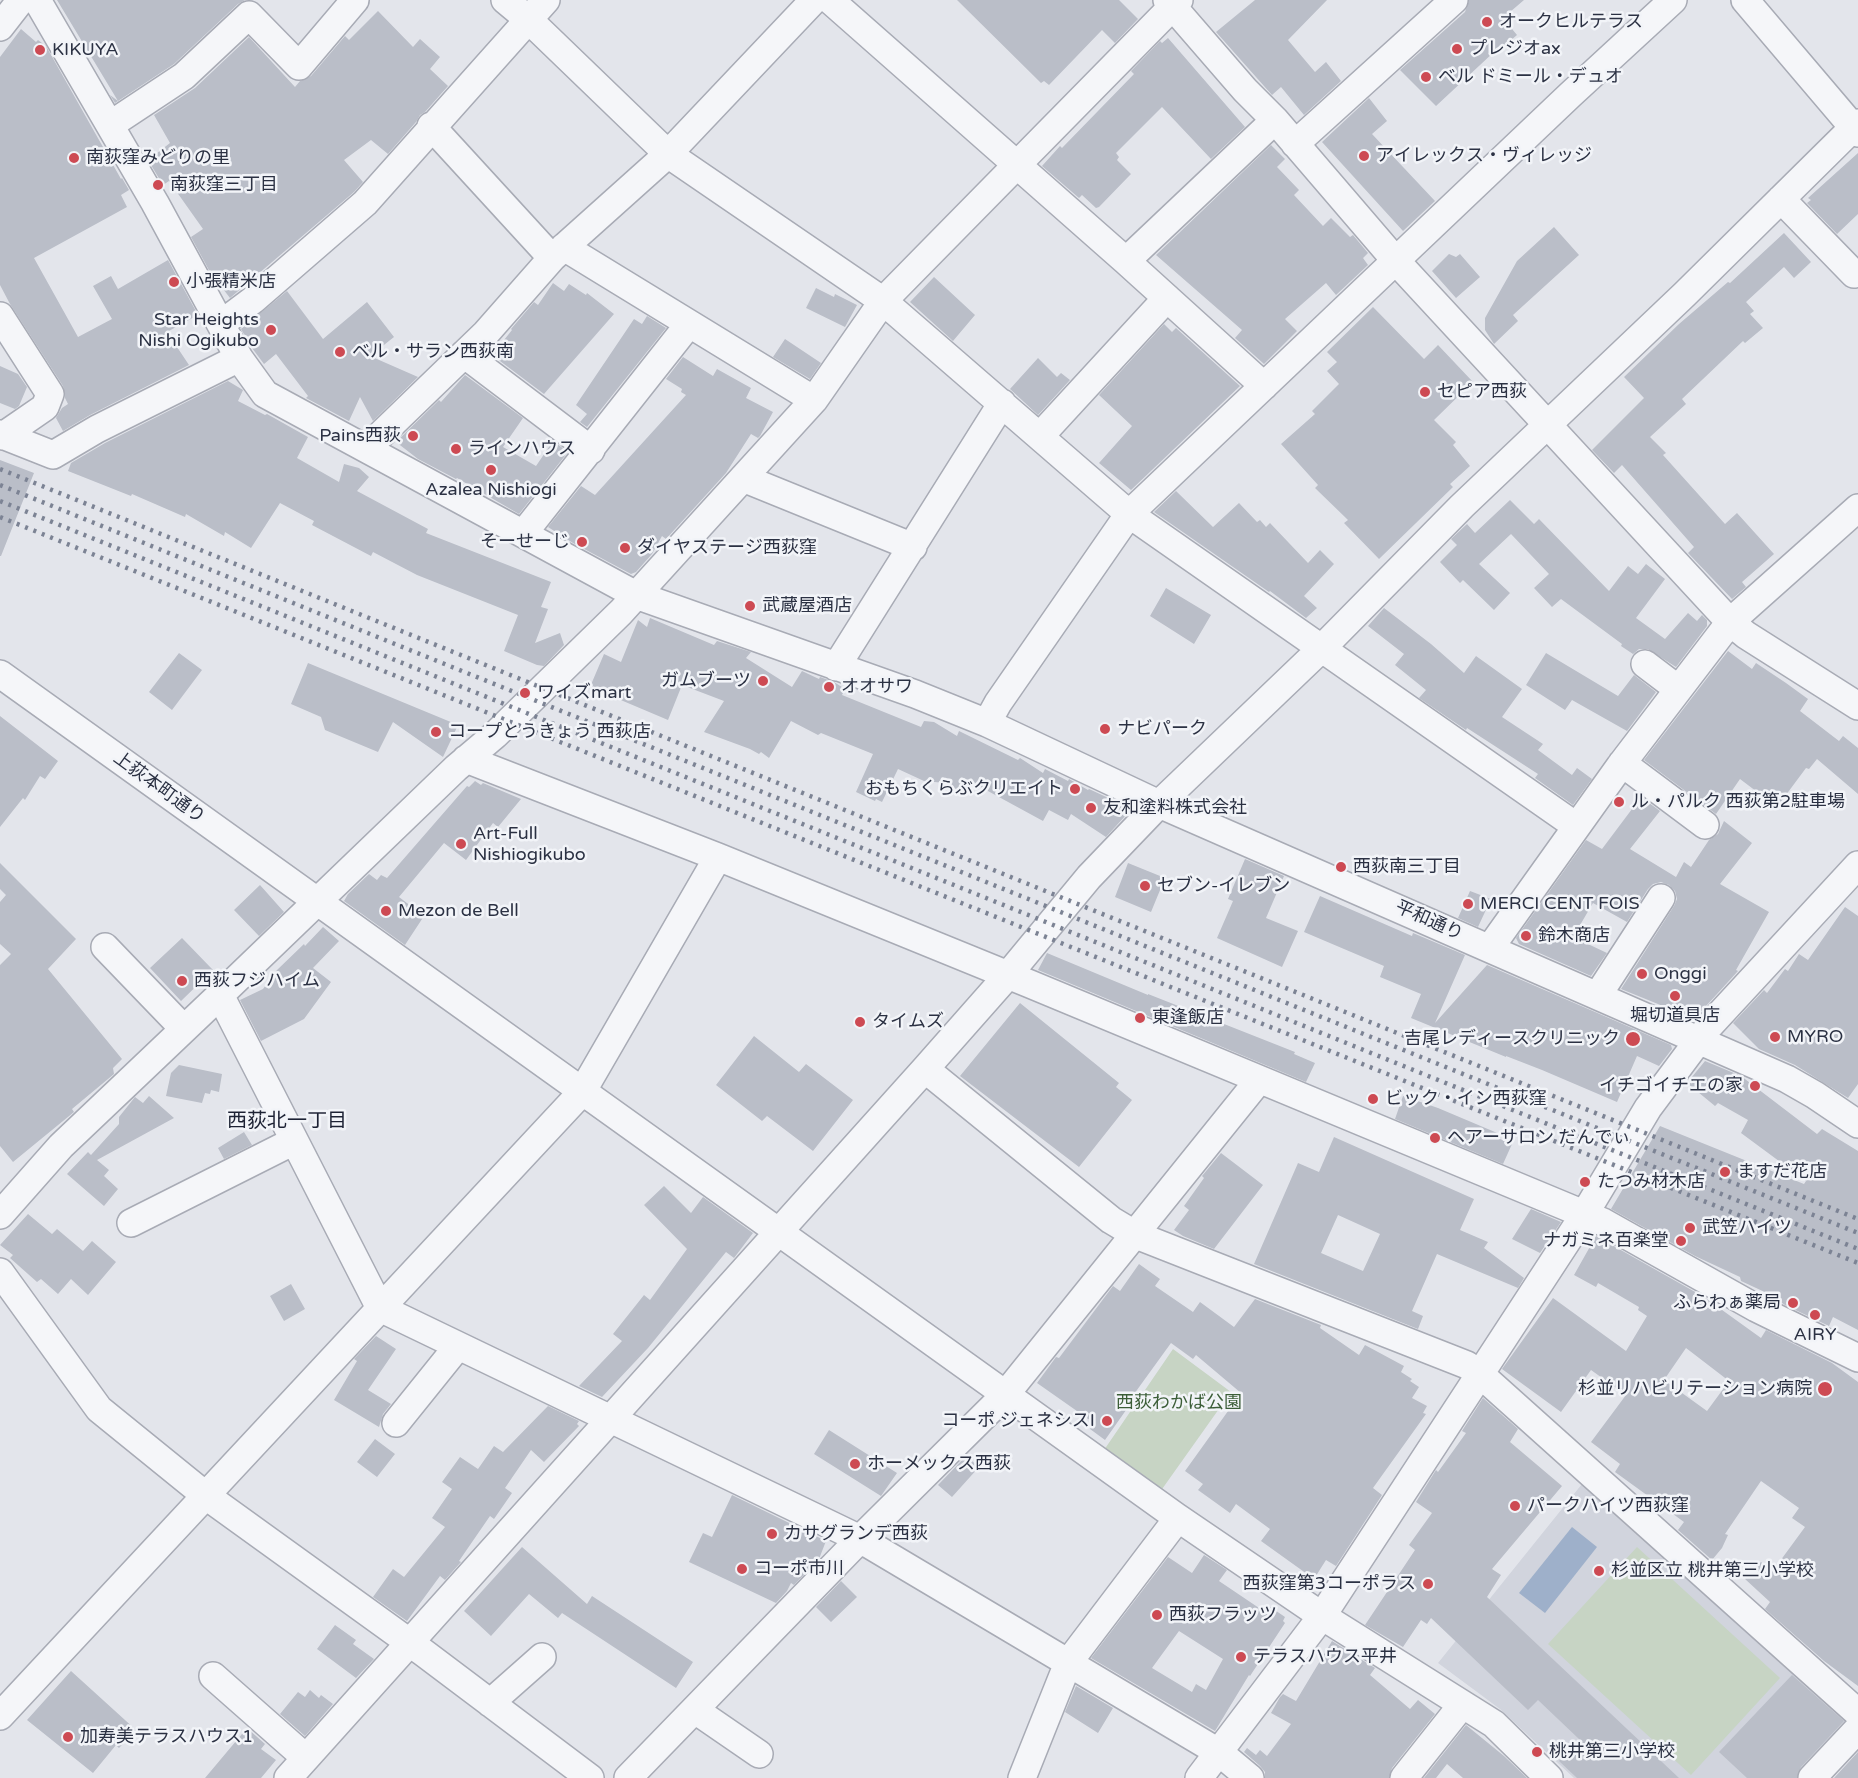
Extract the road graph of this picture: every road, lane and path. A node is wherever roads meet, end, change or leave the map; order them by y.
1 (21, 0) edge
2 (37, 0) edge
3 (355, 0) edge
4 (505, 0) edge
5 (814, 0) edge
6 (830, 0) edge
7 (1454, 0) edge
8 (1674, 0) edge
9 (1744, 0) edge
10 (1173, 2) edge
11 (537, 10) edge
12 (0, 27) edge
13 (1275, 120) junction
14 (110, 125) junction
15 (431, 126) junction
16 (1856, 128) edge
17 (1295, 144) junction
18 (668, 154) junction
19 (1018, 166) junction
20 (1781, 199) junction
21 (558, 252) junction
22 (1126, 261) junction
23 (1396, 261) junction
24 (1854, 274) dead end
25 (1167, 298) junction
26 (883, 301) junction
27 (0, 316) edge
28 (221, 324) junction
29 (689, 324) junction
30 (464, 354) junction
31 (239, 358) junction
32 (1264, 386) junction
33 (814, 400) junction
34 (1002, 403) junction
35 (1549, 424) junction
36 (2, 435) edge
37 (1040, 436) junction
38 (368, 448) junction
39 (591, 450) junction
40 (743, 478) junction
41 (1858, 508) edge
42 (1129, 514) junction
43 (523, 534) junction
44 (913, 547) junction
45 (636, 595) junction
46 (1730, 622) junction
47 (1322, 648) junction
48 (1645, 664) dead end
49 (836, 667) junction
50 (0, 674) edge
51 (1678, 690) junction
52 (1858, 706) edge
53 (987, 723) junction
54 (466, 759) junction
55 (1622, 763) junction
56 (1159, 804) junction
57 (1706, 825) dead end
58 (1576, 826) junction
59 (718, 857) junction
60 (1858, 865) edge
61 (1661, 898) dead end
62 (318, 901) junction
63 (105, 947) dead end
64 (1490, 948) junction
65 (1008, 975) junction
66 (220, 995) junction
67 (1598, 995) junction
68 (184, 1029) junction
69 (1700, 1040) junction
70 (925, 1069) junction
71 (1259, 1080) junction
72 (582, 1092) junction
73 (1858, 1124) edge
74 (294, 1141) junction
75 (0, 1215) edge
76 (1584, 1215) junction
77 (131, 1223) dead end
78 (778, 1233) junction
79 (1136, 1235) junction
80 (0, 1272) edge
81 (380, 1308) junction
82 (458, 1346) junction
83 (1858, 1358) edge
84 (1480, 1374) junction
85 (1005, 1395) junction
86 (612, 1418) junction
87 (396, 1423) dead end
88 (206, 1495) junction
89 (1178, 1518) junction
90 (860, 1539) junction
91 (1322, 1616) junction
92 (409, 1643) junction
93 (542, 1658) dead end
94 (1068, 1663) junction
95 (213, 1676) dead end
96 (490, 1703) junction
97 (1462, 1705) junction
98 (695, 1710) junction
99 (1858, 1713) edge
100 (0, 1716) edge
101 (1858, 1729) edge
102 (1220, 1753) junction
103 (759, 1754) dead end
104 (306, 1758) junction
105 (288, 1778) edge
106 (590, 1778) edge
107 (628, 1778) edge
108 (1022, 1778) edge
109 (1199, 1778) edge
110 (1250, 1778) edge
111 (1404, 1778) edge
112 (1549, 1778) edge
113 (1812, 1778) edge

1 - 12 street
2 - 14 street, 平和通り
3 - 14 street
4 - 11 street
5 - 18 street
6 - 19 street
7 - 17 street
8 - 23 street
9 - 16 street
10 - 13 street
10 - 19 street
11 - 15 street
11 - 18 street
13 - 17 street
13 - 22 street
14 - 28 street, 平和通り
15 - 21 street
15 - 28 street
16 - 20 street
17 - 23 street
18 - 21 street
18 - 26 street
19 - 22 street
19 - 26 street
20 - 24 street
20 - 35 street
21 - 29 street
21 - 30 street
22 - 25 street
23 - 32 street
23 - 35 street
25 - 32 street
25 - 37 street
26 - 33 street
26 - 34 street
27 - 36 street
28 - 31 street, 平和通り
29 - 33 street
29 - 39 street
30 - 38 street
30 - 39 street
31 - 36 street
31 - 38 street, 平和通り
32 - 42 street
33 - 40 street
34 - 37 street
34 - 44 street
35 - 46 street
35 - 47 street
37 - 42 street
38 - 43 street, 平和通り
39 - 43 street
40 - 44 street
40 - 45 street
41 - 46 street
42 - 47 street
42 - 53 street
43 - 45 street, 平和通り
44 - 49 street
45 - 49 street, 平和通り
45 - 54 street
46 - 51 street
46 - 52 street
47 - 56 street
47 - 58 street
48 - 51 street
49 - 53 street, 平和通り
50 - 62 street, 上荻本町通り
51 - 55 street
53 - 56 street, 平和通り
54 - 59 street
54 - 62 street
55 - 57 street
55 - 58 street
56 - 64 street, 平和通り
56 - 65 street
58 - 64 street
59 - 65 street
59 - 72 street
60 - 69 street
61 - 67 street
62 - 66 street
62 - 72 street, 上荻本町通り
63 - 68 street
64 - 67 street, 平和通り
65 - 70 street
65 - 71 street
66 - 68 street
66 - 74 street
67 - 69 street, 平和通り
68 - 75 street
69 - 73 street, 平和通り
69 - 76 street
70 - 78 street
70 - 79 street
71 - 76 street
71 - 79 street
72 - 78 street, 上荻本町通り
72 - 81 street
74 - 77 street
74 - 81 street
76 - 83 street
76 - 84 street
78 - 85 street, 上荻本町通り
78 - 86 street
79 - 84 street
79 - 85 street
80 - 88 street
81 - 82 street
81 - 88 street
82 - 86 street
82 - 87 street
84 - 91 street
84 - 99 street
85 - 89 street, 上荻本町通り
85 - 90 street
86 - 90 street
86 - 92 street
88 - 92 street
88 - 100 street
89 - 91 street, 上荻本町通り
89 - 94 street
90 - 94 street
90 - 98 street
91 - 97 street, 上荻本町通り
91 - 102 street
92 - 96 street
92 - 104 street
93 - 96 street
94 - 102 street
94 - 108 street
95 - 104 street
96 - 106 street
97 - 111 street
97 - 112 street, 上荻本町通り
98 - 103 street
98 - 107 street
101 - 113 street
102 - 109 street
102 - 110 street
104 - 105 street

